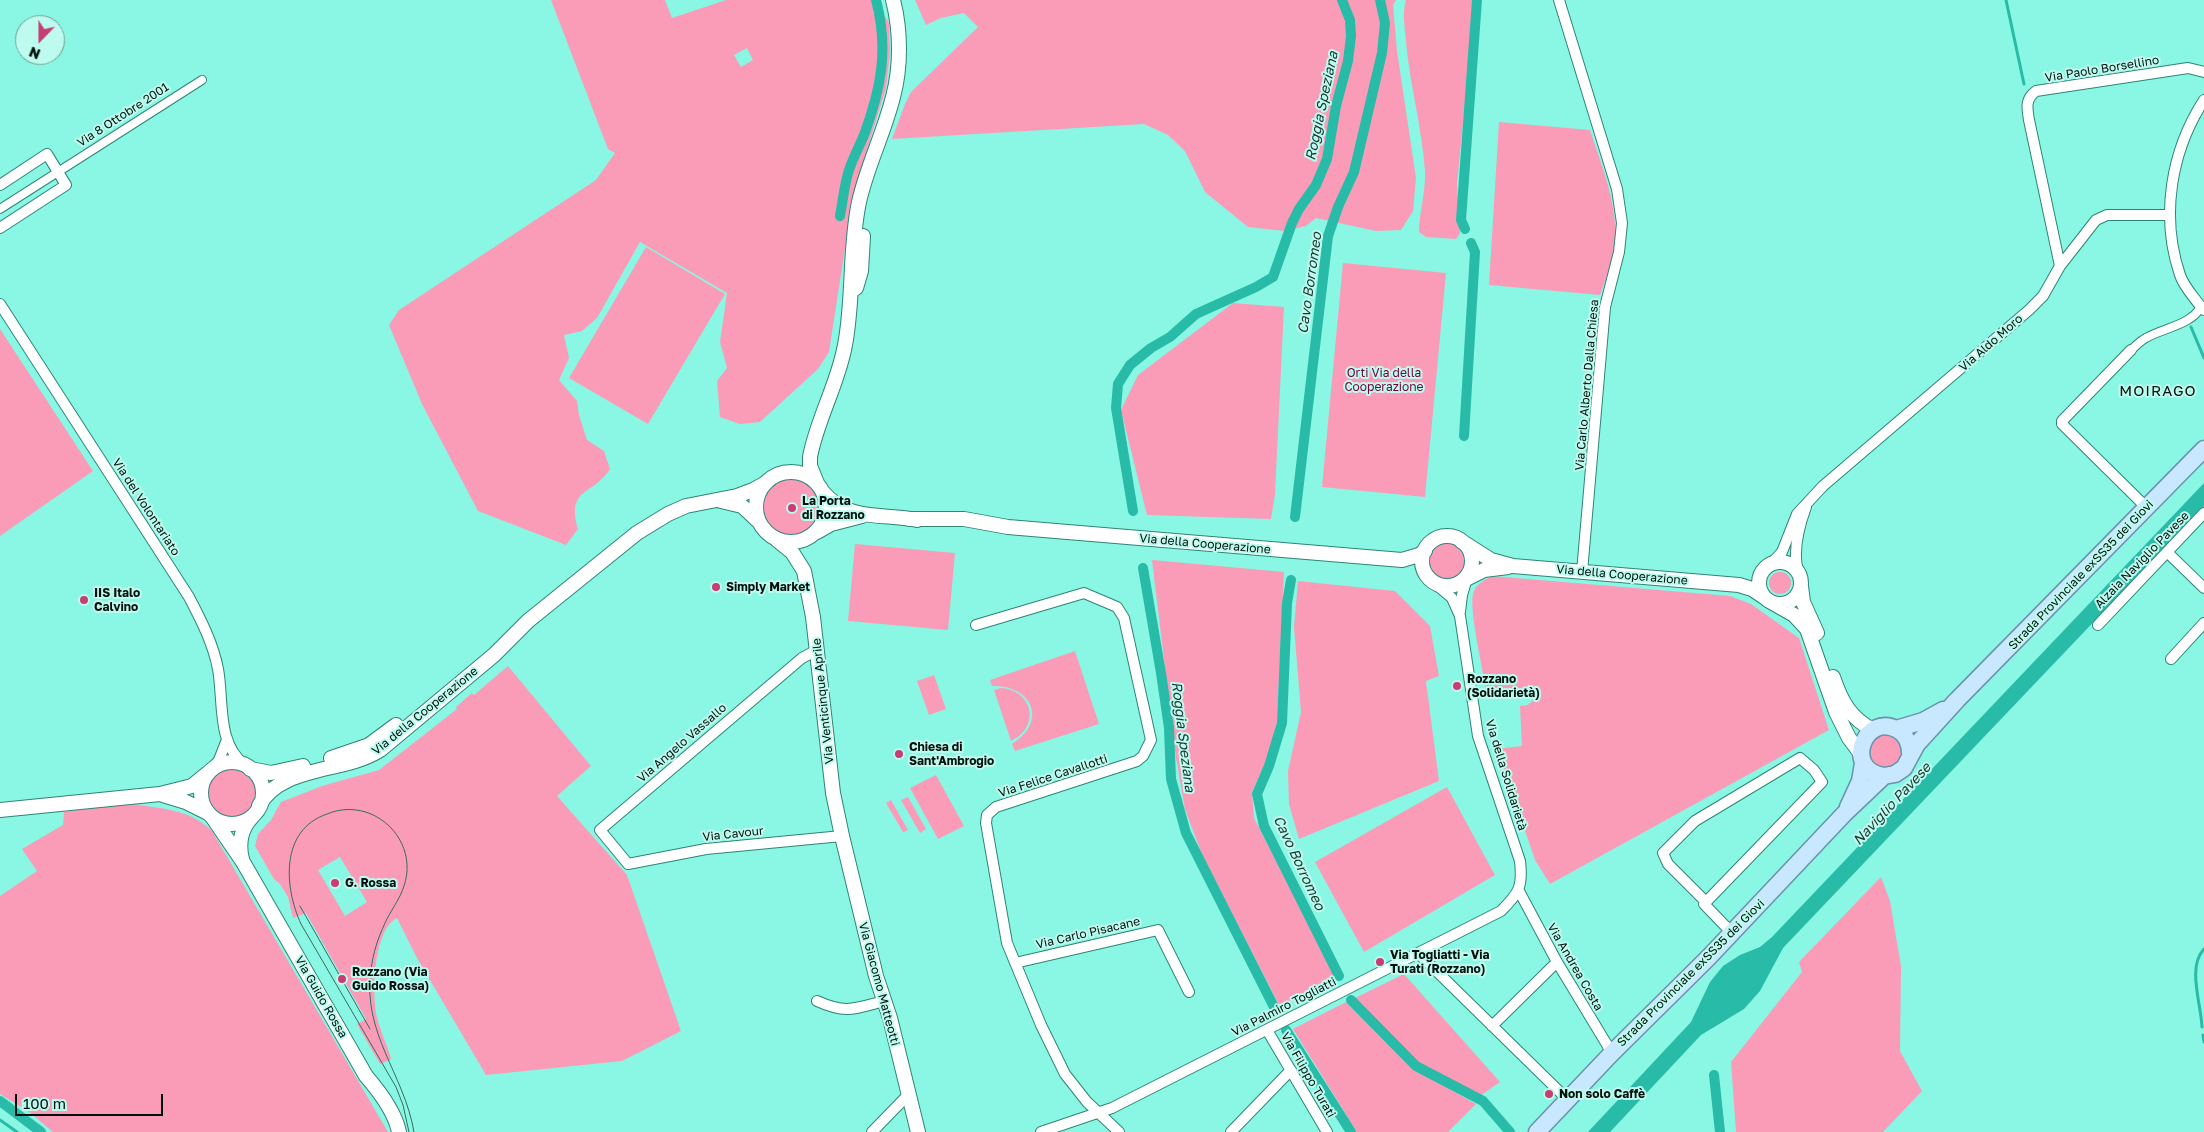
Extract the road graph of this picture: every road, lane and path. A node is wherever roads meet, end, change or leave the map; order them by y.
1 (893, 0) edge
2 (1559, 0) edge
3 (2204, 72) edge
4 (202, 80) dead end
5 (2204, 100) edge
6 (58, 172) junction
7 (0, 185) edge
8 (0, 209) edge
9 (2169, 215) junction
10 (0, 228) edge
11 (2060, 266) junction
12 (0, 304) edge
13 (2202, 309) edge
14 (2131, 350) joint
15 (811, 449) junction
16 (2204, 449) edge
17 (786, 472) junction
18 (766, 483) junction
19 (820, 487) junction
20 (1811, 498) junction
21 (716, 501) junction
22 (2147, 508) junction
23 (2204, 513) edge
24 (865, 515) junction
25 (759, 522) junction
26 (815, 533) junction
27 (777, 540) junction
28 (1461, 541) junction
29 (1424, 551) junction
30 (2167, 552) junction
31 (1402, 560) junction
32 (1513, 566) junction
33 (802, 567) junction
34 (1767, 567) junction
35 (1582, 572) junction
36 (1466, 576) junction
37 (1430, 578) junction
38 (1800, 580) junction
39 (1731, 584) junction
40 (2204, 588) edge
41 (1769, 600) junction
42 (1460, 616) junction
43 (528, 621) junction
44 (2204, 623) edge
45 (976, 625) dead end
46 (2098, 625) dead end
47 (817, 650) junction
48 (2170, 658) dead end
49 (1957, 700) junction
50 (1873, 730) junction
51 (1896, 730) junction
52 (226, 742) junction
53 (1910, 753) junction
54 (1862, 758) junction
55 (248, 767) junction
56 (210, 772) junction
57 (1884, 776) junction
58 (160, 794) junction
59 (0, 810) edge
60 (256, 811) junction
61 (1845, 813) junction
62 (212, 817) junction
63 (842, 836) junction
64 (243, 862) junction
65 (628, 864) joint
66 (1522, 881) joint
67 (1518, 892) junction
68 (1706, 902) junction
69 (1732, 933) junction
70 (1419, 954) junction
71 (1557, 962) junction
72 (1015, 963) junction
73 (1189, 992) dead end
74 (817, 1001) dead end
75 (884, 1001) junction
76 (1492, 1026) junction
77 (1267, 1030) junction
78 (1612, 1054) junction
79 (1291, 1070) junction
80 (907, 1096) junction
81 (1568, 1100) junction
82 (1098, 1113) junction
83 (399, 1132) edge
84 (872, 1132) edge
85 (918, 1132) edge
86 (1041, 1132) edge
87 (1119, 1132) edge
88 (1231, 1132) edge
89 (1327, 1132) edge
90 (1537, 1132) edge

1 - 15 street
2 - 35 street, Via Carlo Alberto Dalla Chiesa
3 - 11 street, Via Paolo Borsellino
4 - 6 street, Via 8 Ottobre 2001
5 - 9 street
6 - 7 street
6 - 8 street, Via 8 Ottobre 2001
6 - 10 street
9 - 11 street, Via Aldo Moro
9 - 13 street
11 - 20 street, Via Aldo Moro
12 - 52 street, Via del Volontariato
13 - 14 street
14 - 22 street
15 - 17 street
15 - 19 street
16 - 22 main road, Strada Provinciale exSS35 dei Giovi
17 - 18 street
17 - 19 street
18 - 21 street, Via della Cooperazione
18 - 25 street
19 - 24 street, Via della Cooperazione
19 - 26 street
20 - 34 street, Via Aldo Moro
20 - 38 street, Via Aldo Moro
21 - 25 street, Via della Cooperazione
21 - 43 street, Via della Cooperazione
22 - 49 main road, Strada Provinciale exSS35 dei Giovi
23 - 30 street, Alzaia Naviglio Pavese
24 - 26 street, Via della Cooperazione
24 - 31 street, Via della Cooperazione
25 - 27 street
26 - 27 street
26 - 33 street, Via Venticinque Aprile
27 - 33 street, Via Venticinque Aprile
28 - 29 street
28 - 32 street, Via della Cooperazione
28 - 36 street
29 - 31 street, Via della Cooperazione
29 - 37 street
30 - 40 street
30 - 46 street, Alzaia Naviglio Pavese
31 - 37 street, Via della Cooperazione
32 - 35 street, Via della Cooperazione
32 - 36 street, Via della Cooperazione
33 - 47 street, Via Venticinque Aprile
34 - 38 street
34 - 39 street, Via della Cooperazione
34 - 41 street
35 - 39 street, Via della Cooperazione
36 - 37 street
36 - 42 street, Via della Solidarietà
37 - 42 street, Via della Solidarietà
38 - 41 street
38 - 50 street, Via Aldo Moro
39 - 41 street, Via della Cooperazione
41 - 54 street
42 - 66 street, Via della Solidarietà
43 - 55 street, Via della Cooperazione
43 - 60 street, Via della Cooperazione
44 - 48 street
45 - 72 street, Via Felice Cavallotti
47 - 63 street, Via Venticinque Aprile
47 - 65 street, Via Angelo Vassallo
49 - 51 main road
49 - 53 main road
50 - 51 main road
50 - 54 main road
51 - 53 main road
52 - 55 street
52 - 56 street
53 - 57 main road
54 - 57 main road
54 - 61 main road
55 - 56 street
55 - 60 street
56 - 58 street, Via Guido Rossa
56 - 62 street
57 - 61 main road
58 - 59 street, Via Guido Rossa
58 - 62 street, Via Guido Rossa
60 - 62 street
60 - 64 street, Via Guido Rossa
61 - 69 main road, Strada Provinciale exSS35 dei Giovi
62 - 64 street, Via Guido Rossa
63 - 65 street, Via Cavour
63 - 75 street, Via Giacomo Matteotti
64 - 83 street, Via Guido Rossa
66 - 67 street, Via Palmiro Togliatti
67 - 70 street, Via Palmiro Togliatti
67 - 71 street, Via Andrea Costa
68 - 68 street
68 - 69 street
69 - 78 main road, Strada Provinciale exSS35 dei Giovi
70 - 76 street
70 - 77 street, Via Palmiro Togliatti
71 - 76 street
71 - 78 street, Via Andrea Costa
72 - 73 street, Via Carlo Pisacane
72 - 82 street, Via Felice Cavallotti
74 - 75 street
75 - 80 street, Via Giacomo Matteotti
76 - 81 street
77 - 79 street, Via Filippo Turati
77 - 82 street, Via Palmiro Togliatti
78 - 81 main road, Strada Provinciale exSS35 dei Giovi
79 - 88 street
79 - 89 street, Via Filippo Turati
80 - 84 street
80 - 85 street, Via Giacomo Matteotti
81 - 90 main road, Strada Provinciale exSS35 dei Giovi
82 - 86 street, Via Palmiro Togliatti
82 - 87 street, Via Felice Cavallotti

